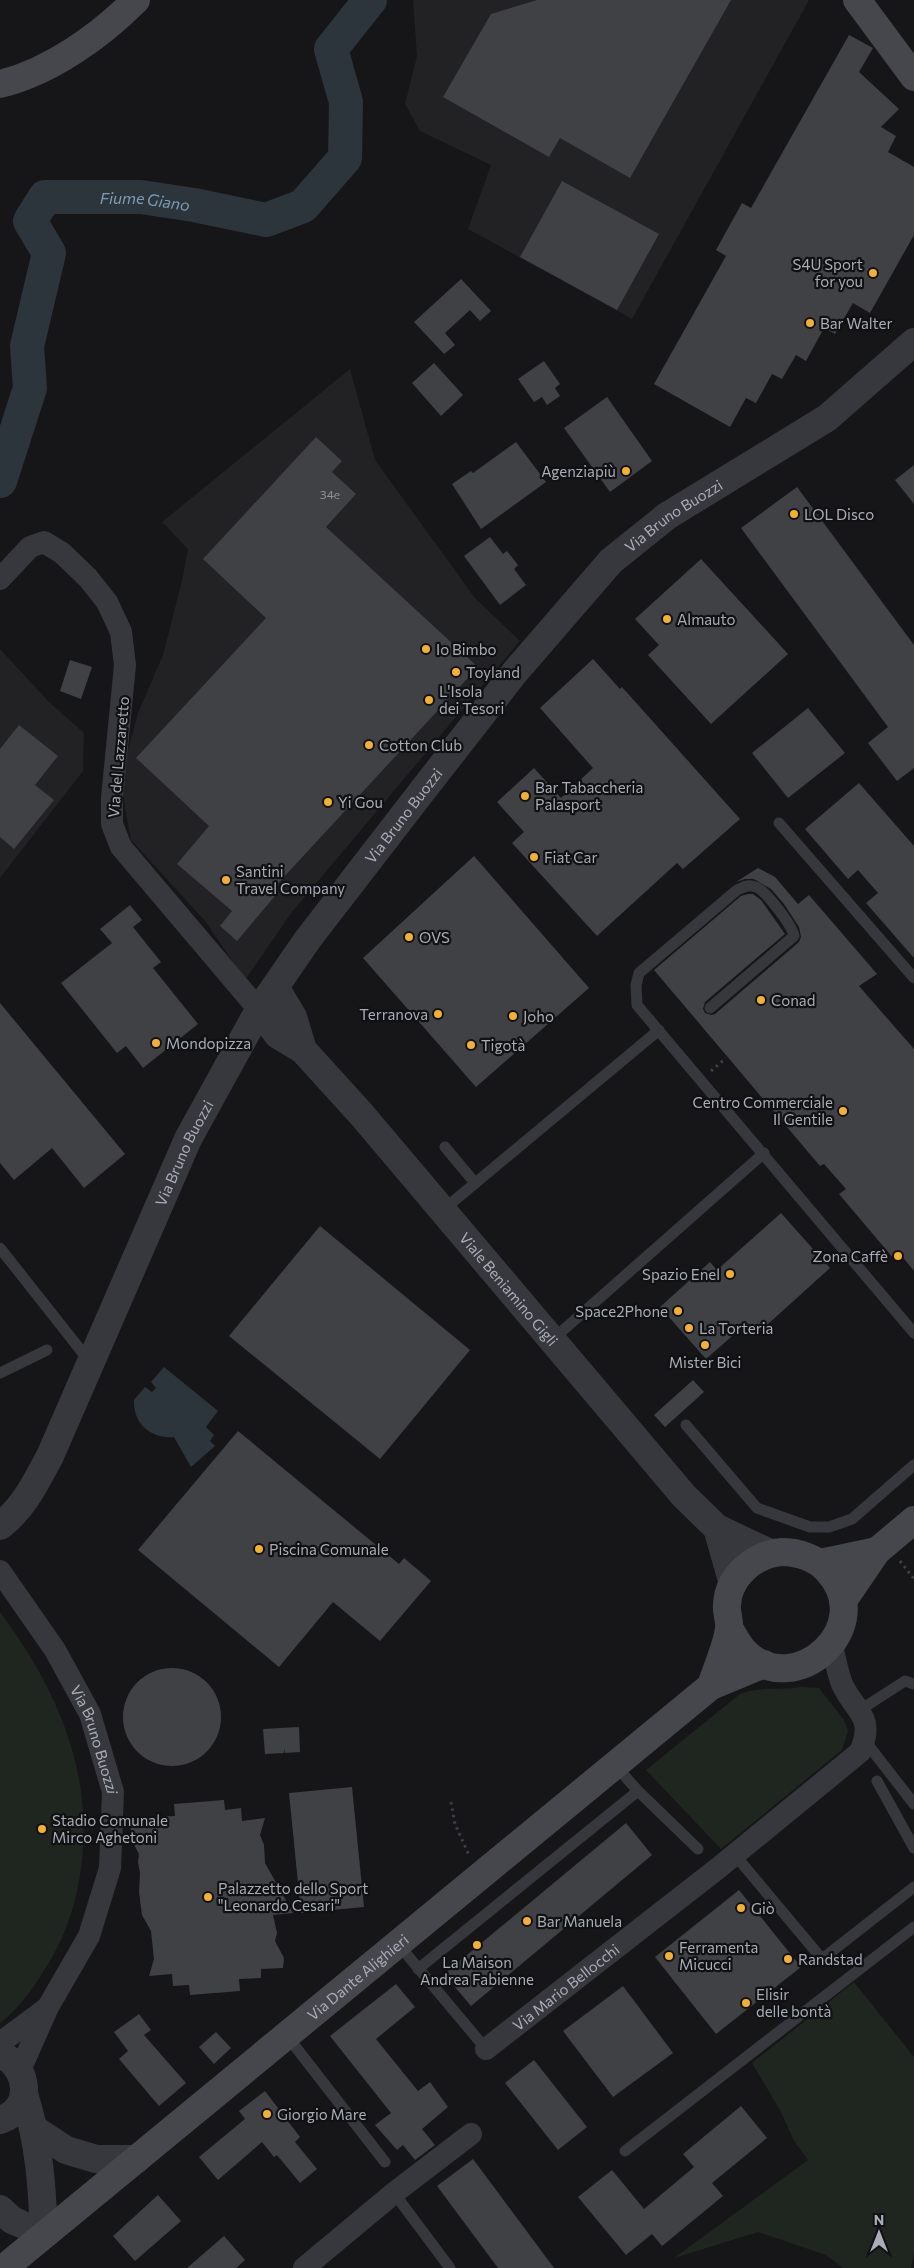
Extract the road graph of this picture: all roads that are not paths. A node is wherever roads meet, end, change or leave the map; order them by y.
1 (136, 0) edge
2 (857, 0) edge
3 (914, 77) edge
4 (0, 84) edge
5 (914, 342) edge
6 (0, 579) edge
7 (779, 823) dead end
8 (914, 978) edge
9 (275, 987) junction
10 (710, 1008) dead end
11 (259, 1010) junction
12 (659, 1030) junction
13 (302, 1050) junction
14 (445, 1147) dead end
15 (764, 1153) junction
16 (475, 1183) junction
17 (443, 1210) junction
18 (0, 1248) edge
19 (914, 1333) edge
20 (552, 1340) junction
21 (47, 1350) dead end
22 (90, 1362) junction
23 (0, 1373) edge
24 (686, 1425) dead end
25 (914, 1465) edge
26 (914, 1520) edge
27 (0, 1526) edge
28 (717, 1528) junction
29 (770, 1553) junction
30 (886, 1553) junction
31 (820, 1563) junction
32 (0, 1571) edge
33 (732, 1584) junction
34 (843, 1601) junction
35 (729, 1628) junction
36 (832, 1645) junction
37 (810, 1663) junction
38 (764, 1664) junction
39 (842, 1684) junction
40 (914, 1684) edge
41 (711, 1686) junction
42 (860, 1710) junction
43 (865, 1741) junction
44 (615, 1765) junction
45 (877, 1781) dead end
46 (638, 1791) junction
47 (914, 1804) edge
48 (914, 1848) edge
49 (698, 1849) dead end
50 (735, 1854) junction
51 (914, 1887) edge
52 (914, 1927) edge
53 (398, 1944) junction
54 (418, 1969) junction
55 (48, 2007) junction
56 (287, 2036) junction
57 (0, 2044) edge
58 (486, 2049) joint
59 (14, 2073) edge
60 (0, 2120) edge
61 (34, 2128) junction
62 (470, 2134) dead end
63 (625, 2151) dead end
64 (137, 2159) junction
65 (385, 2162) dead end
66 (394, 2193) junction
67 (0, 2209) edge
68 (44, 2234) junction
69 (4, 2268) edge
70 (304, 2268) edge
71 (450, 2268) edge

1 - 4 main road
2 - 3 main road
5 - 9 street, Via Bruno Buozzi
6 - 11 street, Via del Lazzaretto
7 - 8 lane
9 - 11 street, Via Bruno Buozzi
9 - 13 street, Viale Beniamino Gigli
10 - 12 lane
11 - 13 street, Viale Beniamino Gigli
11 - 22 street, Via Bruno Buozzi
12 - 15 lane
12 - 16 lane
13 - 17 street, Viale Beniamino Gigli
14 - 16 lane
15 - 19 lane
15 - 20 lane
16 - 17 lane
17 - 20 street, Viale Beniamino Gigli
18 - 22 lane
20 - 28 street, Viale Beniamino Gigli
21 - 23 lane
22 - 27 street, Via Bruno Buozzi
24 - 25 lane
26 - 30 main road
28 - 29 street, Viale Beniamino Gigli
28 - 33 street
29 - 31 main road, Via Dante Alighieri
29 - 33 main road, Via Dante Alighieri
30 - 31 main road
30 - 34 main road
31 - 34 main road, Via Dante Alighieri
32 - 55 street, Via Bruno Buozzi
33 - 35 main road, Via Dante Alighieri
34 - 36 main road, Via Dante Alighieri
35 - 38 main road, Via Dante Alighieri
35 - 41 main road, Via Dante Alighieri
36 - 37 main road, Via Dante Alighieri
36 - 39 street
37 - 38 main road, Via Dante Alighieri
37 - 39 street
38 - 41 main road, Via Dante Alighieri
39 - 42 street
40 - 42 lane
41 - 44 main road, Via Dante Alighieri
42 - 43 street
43 - 47 lane
43 - 50 street, Via Mario Bellocchi
44 - 46 lane
44 - 53 main road, Via Dante Alighieri
45 - 48 lane
46 - 49 lane
46 - 54 lane
50 - 51 lane
50 - 58 street, Via Mario Bellocchi
52 - 63 lane
53 - 54 lane, Via Mario Bellocchi
53 - 56 main road, Via Dante Alighieri
54 - 58 lane, Via Mario Bellocchi
55 - 57 street, Via Bruno Buozzi
55 - 59 street, Via Bruno Buozzi
56 - 64 main road, Via Dante Alighieri
56 - 65 lane
59 - 60 street, Via Bruno Buozzi
59 - 61 street
61 - 64 street
61 - 68 street
62 - 66 street
64 - 68 main road, Via Dante Alighieri
66 - 70 street
66 - 71 lane
67 - 68 street
68 - 69 main road, Via Dante Alighieri

